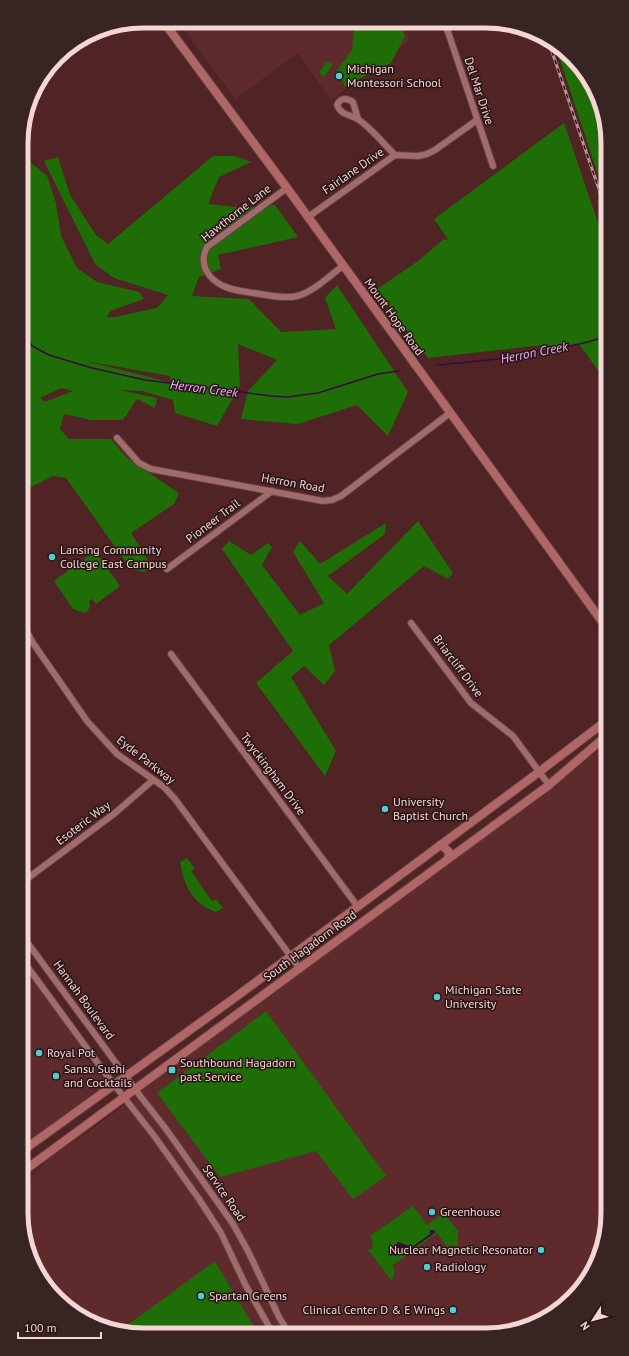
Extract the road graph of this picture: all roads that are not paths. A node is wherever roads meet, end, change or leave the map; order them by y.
1 (168, 28) edge
2 (447, 28) edge
3 (358, 119) dead end
4 (477, 120) junction
5 (394, 155) junction
6 (493, 166) dead end
7 (287, 188) junction
8 (308, 217) junction
9 (343, 266) junction
10 (450, 414) junction
11 (117, 438) dead end
12 (272, 491) junction
13 (167, 569) dead end
14 (601, 620) edge
15 (411, 623) dead end
16 (28, 634) edge
17 (171, 654) dead end
18 (601, 725) edge
19 (601, 740) edge
20 (539, 772) junction
21 (153, 780) junction
22 (549, 786) junction
23 (440, 845) junction
24 (448, 859) junction
25 (28, 878) edge
26 (358, 907) junction
27 (336, 923) junction
28 (345, 936) junction
29 (28, 943) edge
30 (290, 956) junction
31 (28, 967) edge
32 (300, 969) junction
33 (233, 999) junction
34 (237, 1015) junction
35 (125, 1076) junction
36 (114, 1084) junction
37 (135, 1090) junction
38 (124, 1098) junction
39 (28, 1147) edge
40 (28, 1168) edge
41 (270, 1328) edge
42 (286, 1328) edge

1 - 7 street, Mount Hope Road
2 - 4 street, Del Mar Drive
3 - 5 street
4 - 5 street, Fairlane Drive
4 - 6 street, Del Mar Drive
5 - 8 street, Fairlane Drive
7 - 8 street, Mount Hope Road
7 - 9 street, Hawthorne Lane
8 - 9 street, Mount Hope Road
9 - 10 street, Mount Hope Road
10 - 12 street, Herron Road
10 - 14 street, Mount Hope Road
11 - 12 street, Herron Road
12 - 13 street, Pioneer Trail
15 - 20 street, Briarcliff Drive
16 - 21 street, Eyde Parkway
17 - 26 street, Twyckingham Drive
18 - 20 street, South Hagadorn Road
19 - 22 street, South Hagadorn Road
20 - 22 street, Briarcliff Drive
20 - 23 street, South Hagadorn Road
21 - 25 street, Esoteric Way
21 - 30 street, Eyde Parkway
22 - 24 street, South Hagadorn Road
23 - 24 street
23 - 26 street, South Hagadorn Road
24 - 28 street, South Hagadorn Road
26 - 27 street, South Hagadorn Road
27 - 28 street
27 - 30 street, South Hagadorn Road
28 - 32 street, South Hagadorn Road
29 - 35 street, Hannah Boulevard
30 - 32 street, Eyde Parkway
30 - 33 street, South Hagadorn Road
31 - 36 street
32 - 34 street, South Hagadorn Road
33 - 34 street
33 - 35 street, South Hagadorn Road
34 - 37 street, South Hagadorn Road
35 - 36 street, South Hagadorn Road
35 - 37 street, Service Road
36 - 38 street
36 - 39 street, South Hagadorn Road
37 - 38 street, South Hagadorn Road
37 - 42 street, Service Road
38 - 40 street, South Hagadorn Road
38 - 41 street

